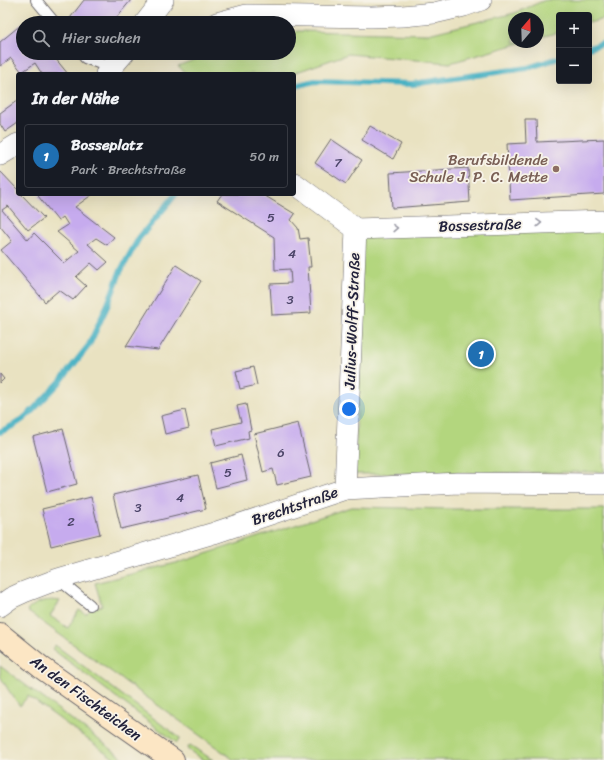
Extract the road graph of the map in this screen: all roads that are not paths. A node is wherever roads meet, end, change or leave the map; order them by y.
1 (36, 0) edge
2 (163, 0) edge
3 (481, 0) edge
4 (49, 16) edge
5 (150, 16) edge
6 (243, 16) edge
7 (92, 60) edge
8 (117, 67) edge
9 (16, 145) edge
10 (0, 155) edge
11 (296, 184) edge
12 (604, 221) edge
13 (356, 229) junction
14 (604, 484) edge
15 (345, 489) junction
16 (58, 579) junction
17 (90, 605) dead end
18 (0, 606) edge
19 (0, 634) edge
20 (173, 760) edge

1 - 4 lane
2 - 5 street
3 - 6 street
7 - 8 lane
9 - 10 street
11 - 13 street
13 -> 12 street, Bossestraße
13 - 15 street, Julius-Wolff-Straße
14 - 15 street, Brechtstraße
15 - 16 street, Brechtstraße
16 - 17 lane
16 - 18 street, Brechtstraße
19 - 20 main road, An den Fischteichen

